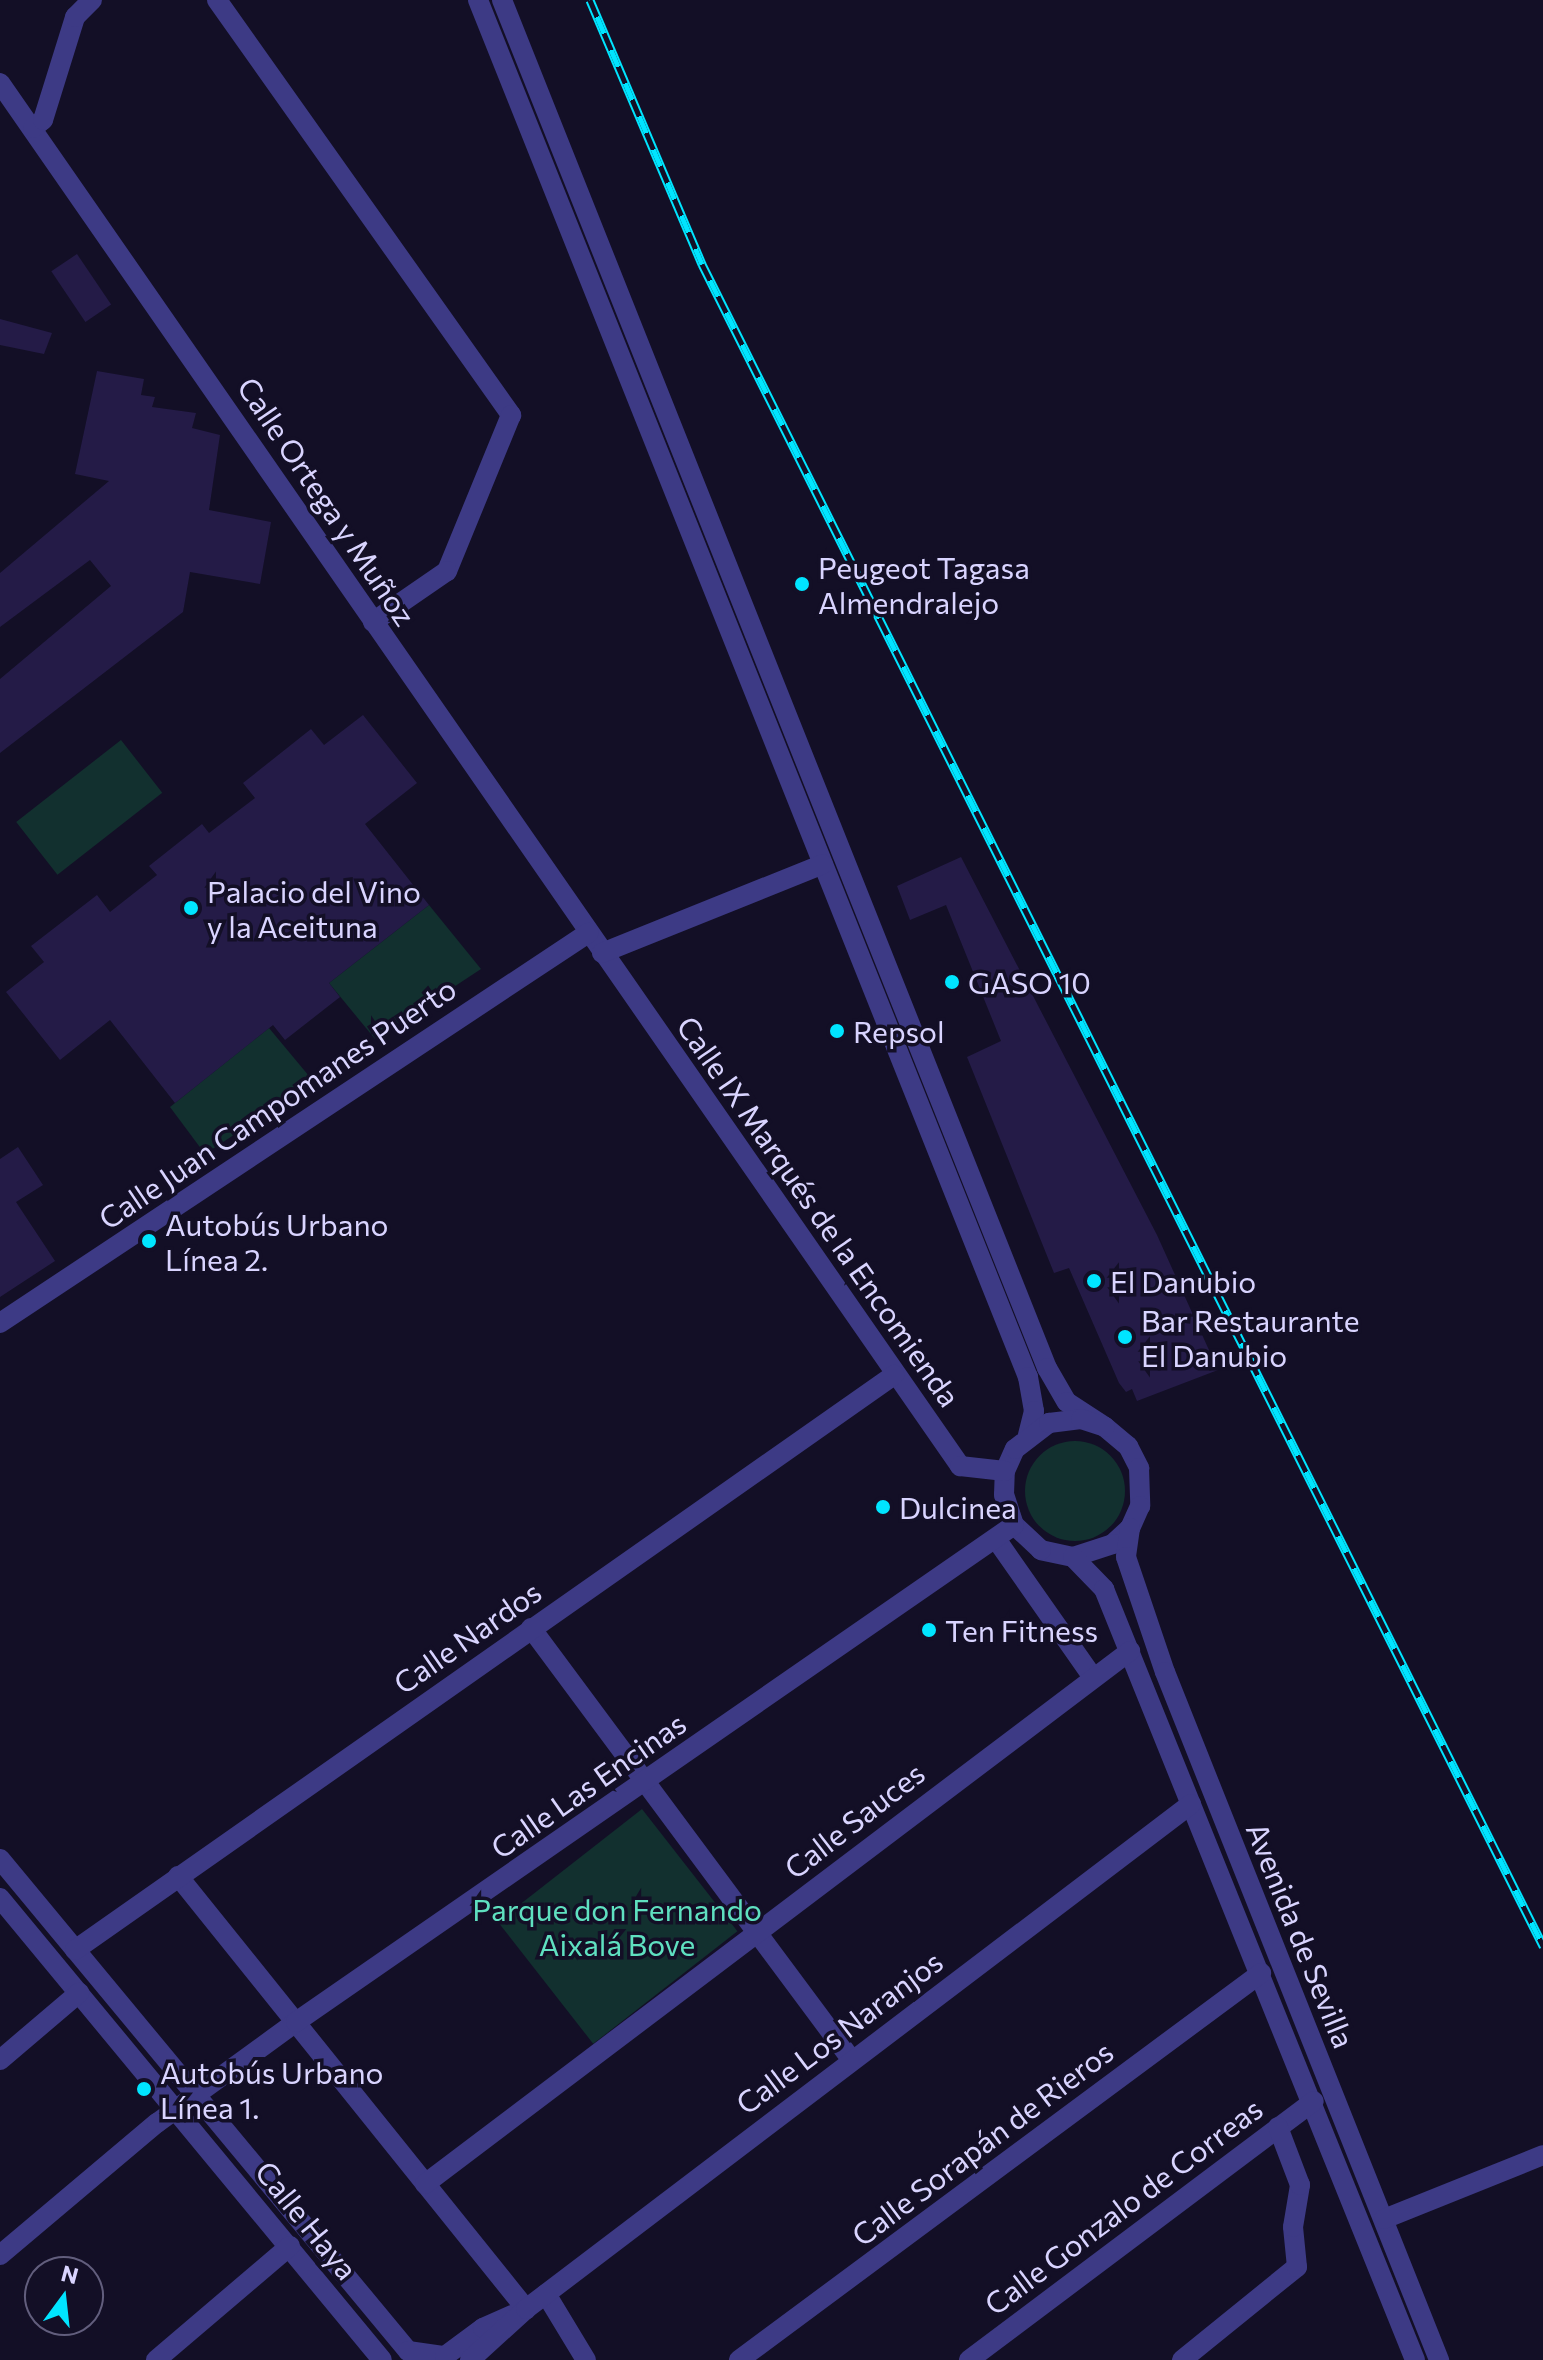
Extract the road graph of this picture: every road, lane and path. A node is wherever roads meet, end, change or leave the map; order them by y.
1 (92, 0) edge
2 (217, 0) edge
3 (478, 0) edge
4 (502, 0) edge
5 (0, 83) edge
6 (33, 128) junction
7 (373, 622) junction
8 (823, 864) junction
9 (588, 933) junction
10 (602, 953) junction
11 (0, 1323) edge
12 (894, 1375) junction
13 (1105, 1427) junction
14 (1028, 1435) junction
15 (1005, 1471) junction
16 (1014, 1525) junction
17 (1130, 1528) junction
18 (996, 1539) junction
19 (1073, 1557) junction
20 (531, 1628) junction
21 (1130, 1651) junction
22 (1092, 1676) junction
23 (642, 1783) junction
24 (1191, 1804) junction
25 (0, 1859) edge
26 (178, 1876) junction
27 (0, 1898) edge
28 (755, 1936) junction
29 (75, 1950) junction
30 (1261, 1973) junction
31 (79, 1993) junction
32 (296, 2022) junction
33 (851, 2059) junction
34 (0, 2060) edge
35 (198, 2096) junction
36 (1314, 2101) junction
37 (176, 2109) junction
38 (1278, 2127) junction
39 (1543, 2155) edge
40 (425, 2184) junction
41 (1384, 2219) junction
42 (290, 2246) junction
43 (0, 2255) edge
44 (546, 2294) junction
45 (526, 2309) junction
46 (392, 2335) junction
47 (373, 2357) edge
48 (156, 2360) edge
49 (470, 2360) edge
50 (586, 2360) edge
51 (739, 2360) edge
52 (969, 2360) edge
53 (1182, 2360) edge
54 (1415, 2360) edge
55 (1439, 2360) edge

1 - 6 street
2 - 7 street
3 - 8 street
4 - 13 street
5 - 6 street, Calle Ortega y Muñoz
6 - 7 street, Calle Ortega y Muñoz
7 - 9 street, Calle Ortega y Muñoz
8 - 10 street
8 - 14 street
9 - 10 street, Calle Ortega y Muñoz
9 - 11 street, Calle Juan Campomanes Puerto
10 - 12 street, Calle IX Marqués de la Encomienda
12 - 15 street, Calle IX Marqués de la Encomienda
12 - 20 street, Calle Nardos
13 - 14 street
13 - 17 street
14 - 15 street
15 - 16 street
16 - 18 street, Calle Las Encinas
16 - 19 street
17 - 19 street
17 - 41 street, Avenida de Sevilla
18 - 22 street
18 - 23 street, Calle Las Encinas
19 - 21 street, Avenida de Sevilla
20 - 23 street
20 - 26 street, Calle Nardos
21 - 22 street, Calle Sauces
21 - 24 street, Avenida de Sevilla
22 - 28 street, Calle Sauces
23 - 28 street
23 - 32 street, Calle Las Encinas
24 - 30 street, Avenida de Sevilla
24 - 33 street, Calle Los Naranjos
25 - 29 street
26 - 29 street, Calle Nardos
26 - 32 street
27 - 31 street, Calle Haya
28 - 33 street
28 - 40 street, Calle Sauces
29 - 35 street
30 - 36 street, Avenida de Sevilla
30 - 51 street, Calle Sorapán de Rieros
31 - 34 street
31 - 37 street, Calle Haya
32 - 35 street, Calle Las Encinas
32 - 40 street
33 - 44 street, Calle Los Naranjos
35 - 37 street, Calle Las Encinas
35 - 46 street
36 - 38 street, Calle Gonzalo de Correas
36 - 54 street, Avenida de Sevilla
37 - 42 street, Calle Haya
37 - 43 street, Calle Las Encinas
38 - 52 street, Calle Gonzalo de Correas
38 - 53 street
39 - 41 street
40 - 45 street
41 - 55 street, Avenida de Sevilla
42 - 47 street, Calle Haya
42 - 48 street
44 - 45 street, Calle Los Naranjos
44 - 50 street
45 - 46 street
45 - 49 street
46 - 47 street

